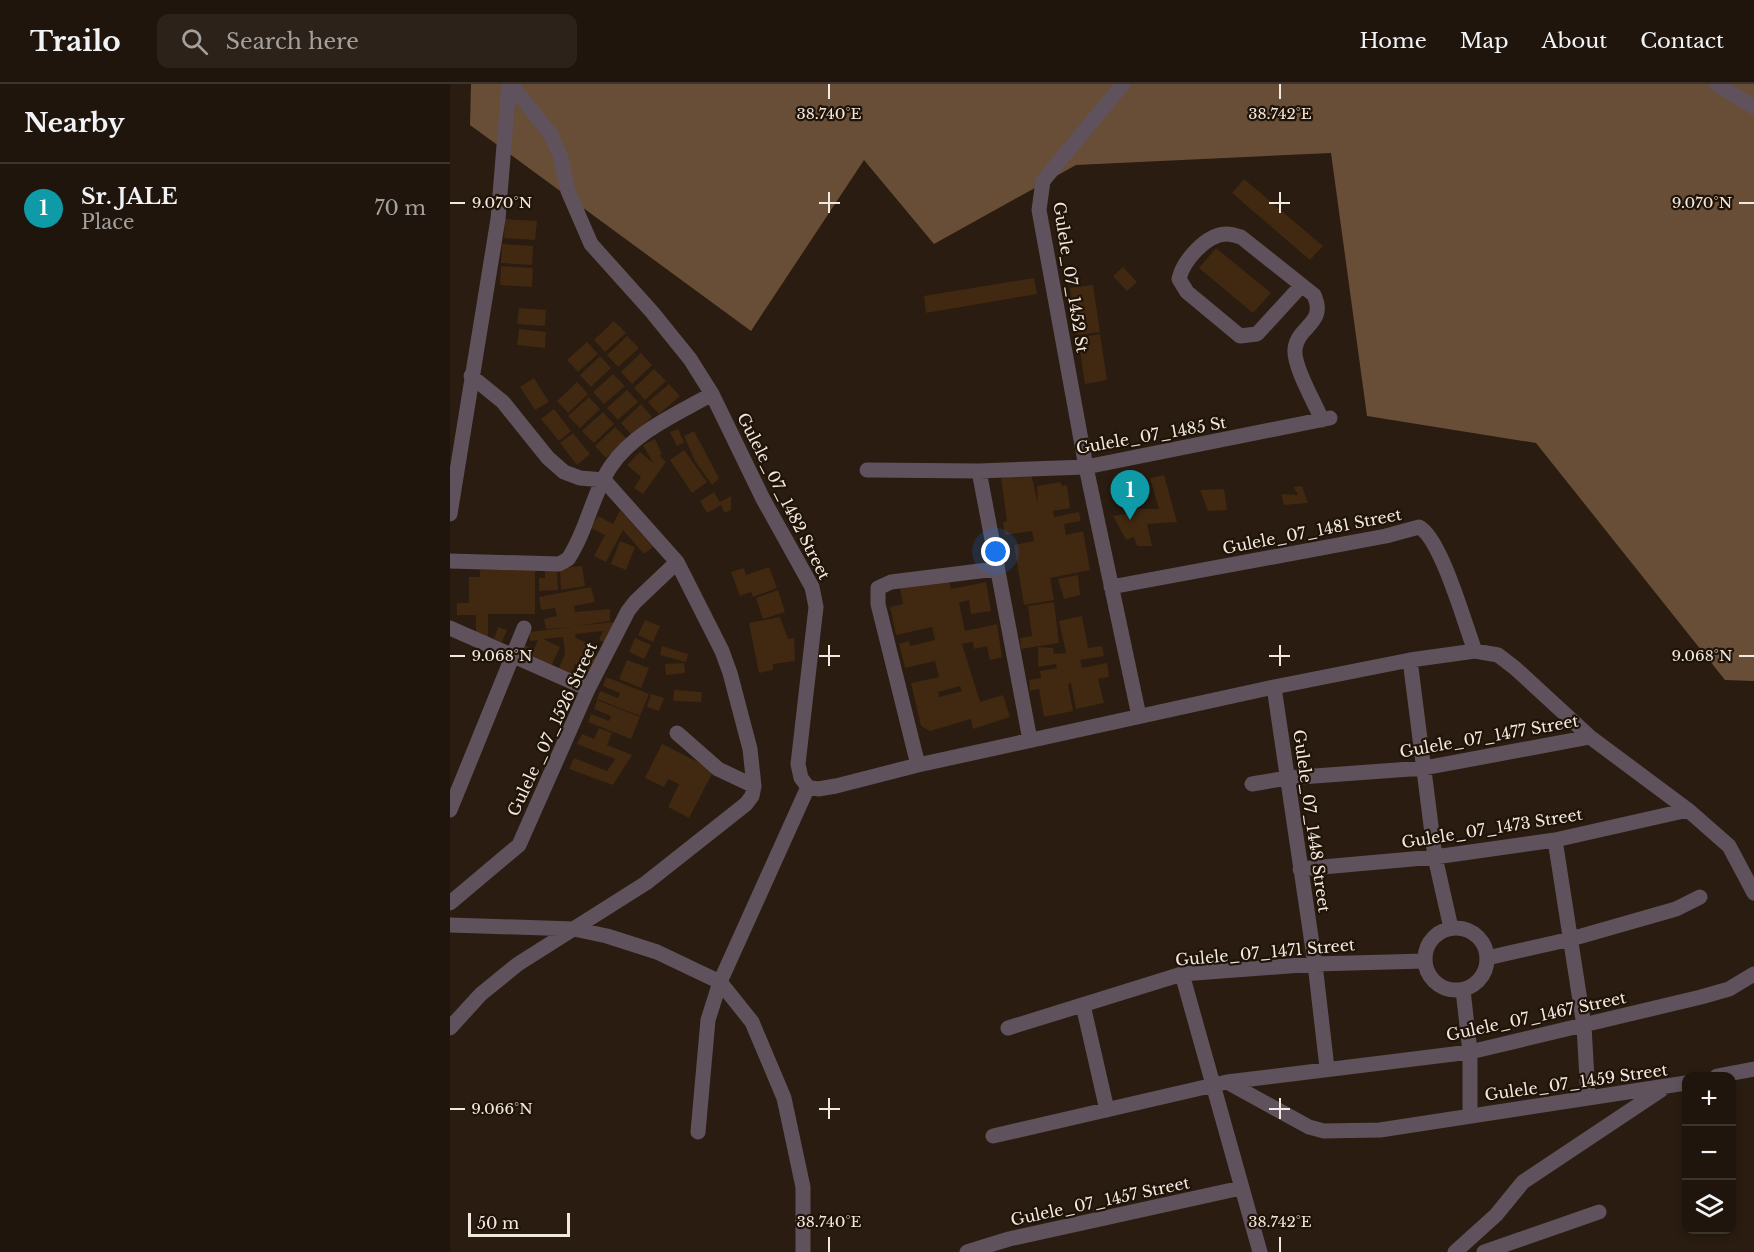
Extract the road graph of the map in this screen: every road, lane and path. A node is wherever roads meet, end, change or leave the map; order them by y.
1 (510, 84) edge
2 (1123, 84) edge
3 (1716, 84) edge
4 (1754, 107) edge
5 (1301, 286) junction
6 (471, 376) junction
7 (712, 394) junction
8 (1086, 467) junction
9 (867, 470) dead end
10 (979, 471) junction
11 (604, 480) junction
12 (450, 514) edge
13 (450, 561) edge
14 (677, 561) junction
15 (996, 568) junction
16 (1111, 587) junction
17 (450, 628) edge
18 (524, 628) dead end
19 (1474, 651) junction
20 (511, 656) junction
21 (1410, 660) junction
22 (1274, 687) junction
23 (588, 689) junction
24 (1139, 717) junction
25 (677, 733) dead end
26 (1590, 737) junction
27 (1030, 740) junction
28 (918, 765) junction
29 (1424, 768) junction
30 (1287, 778) junction
31 (1252, 784) dead end
32 (754, 786) junction
33 (808, 787) junction
34 (450, 810) edge
35 (1688, 810) junction
36 (1555, 840) junction
37 (1435, 857) junction
38 (1300, 869) junction
39 (1754, 893) edge
40 (1700, 897) dead end
41 (450, 903) edge
42 (450, 925) edge
43 (1451, 928) junction
44 (574, 929) junction
45 (1571, 939) junction
46 (1487, 958) junction
47 (1425, 961) junction
48 (1315, 964) junction
49 (1182, 974) junction
50 (1754, 974) edge
51 (720, 982) junction
52 (1463, 990) junction
53 (1083, 1005) junction
54 (1584, 1026) junction
55 (450, 1028) edge
56 (1008, 1028) dead end
57 (1470, 1052) junction
58 (1327, 1068) junction
59 (1754, 1069) edge
60 (1736, 1073) edge
61 (1220, 1084) junction
62 (1682, 1084) edge
63 (1665, 1088) junction
64 (1588, 1097) junction
65 (1107, 1110) junction
66 (1470, 1115) junction
67 (698, 1132) dead end
68 (993, 1136) dead end
69 (1241, 1188) junction
70 (1599, 1212) dead end
71 (1011, 1246) edge
72 (803, 1252) edge
73 (968, 1252) edge
74 (1260, 1252) edge
75 (1455, 1252) edge
76 (1484, 1252) edge

1 - 6 street
1 - 7 street, Gulele_07_1482 Street
2 - 8 street, Gulele_07_1452 St
3 - 4 street
5 - 5 street
5 - 8 street, Gulele_07_1485 St
6 - 11 street
6 - 12 street
7 - 11 street
7 - 33 street, Gulele_07_1482 Street
8 - 10 street, Gulele_07_1485 St
8 - 16 street, Gulele_07_1452 St
9 - 10 street, Gulele_07_1485 St
10 - 15 street
11 - 13 street
11 - 14 street
14 - 23 street, Gulele _07_1526 Street
14 - 32 street
15 - 27 street
15 - 28 street
16 - 19 street, Gulele_07_1481 Street
16 - 24 street, Gulele_07_1452 St
17 - 20 street
18 - 20 street
19 - 21 street
19 - 26 street
20 - 23 street
20 - 34 street
21 - 22 street
21 - 29 street
22 - 24 street
22 - 30 street, Gulele_07_1448 Street
23 - 41 street, Gulele _07_1526 Street
24 - 27 street
25 - 32 street
26 - 29 street, Gulele_07_1477 Street
26 - 35 street
27 - 28 street
28 - 33 street
29 - 30 street, Gulele_07_1477 Street
29 - 37 street
30 - 31 street, Gulele_07_1477 Street
30 - 38 street, Gulele_07_1448 Street
32 - 44 street
33 - 51 street
35 - 36 street, Gulele_07_1473 Street
35 - 39 street
36 - 37 street, Gulele_07_1473 Street
36 - 45 street
37 - 38 street, Gulele_07_1473 Street
37 - 43 street
38 - 48 street, Gulele_07_1448 Street
40 - 45 street
42 - 44 street
43 - 46 street
43 - 47 street
44 - 51 street
44 - 55 street
45 - 46 street
45 - 54 street
46 - 52 street
47 - 48 street, Gulele_07_1471 Street
47 - 52 street
48 - 49 street, Gulele_07_1471 Street
48 - 58 street, Gulele_07_1448 Street
49 - 53 street, Gulele_07_1471 Street
49 - 61 street
50 - 54 street, Gulele_07_1467 Street
51 - 67 street
51 - 72 street
52 - 57 street, Gulele_07_1459 Street
53 - 56 street, Gulele_07_1471 Street
53 - 65 street
54 - 57 street, Gulele_07_1467 Street
54 - 64 street
57 - 58 street, Gulele_07_1467 Street
57 - 66 street, Gulele_07_1459 Street
58 - 61 street, Gulele_07_1467 Street
59 - 60 street
61 - 65 street, Gulele_07_1467 Street
61 - 66 street, Gulele_07_1459 Street
61 - 69 street
62 - 63 street, Gulele_07_1459 Street
63 - 64 street, Gulele_07_1459 Street
63 - 75 street
64 - 66 street, Gulele_07_1459 Street
65 - 68 street, Gulele_07_1467 Street
69 - 71 street, Gulele_07_1457 Street
69 - 74 street
70 - 76 street
71 - 73 street, Gulele_07_1457 Street

